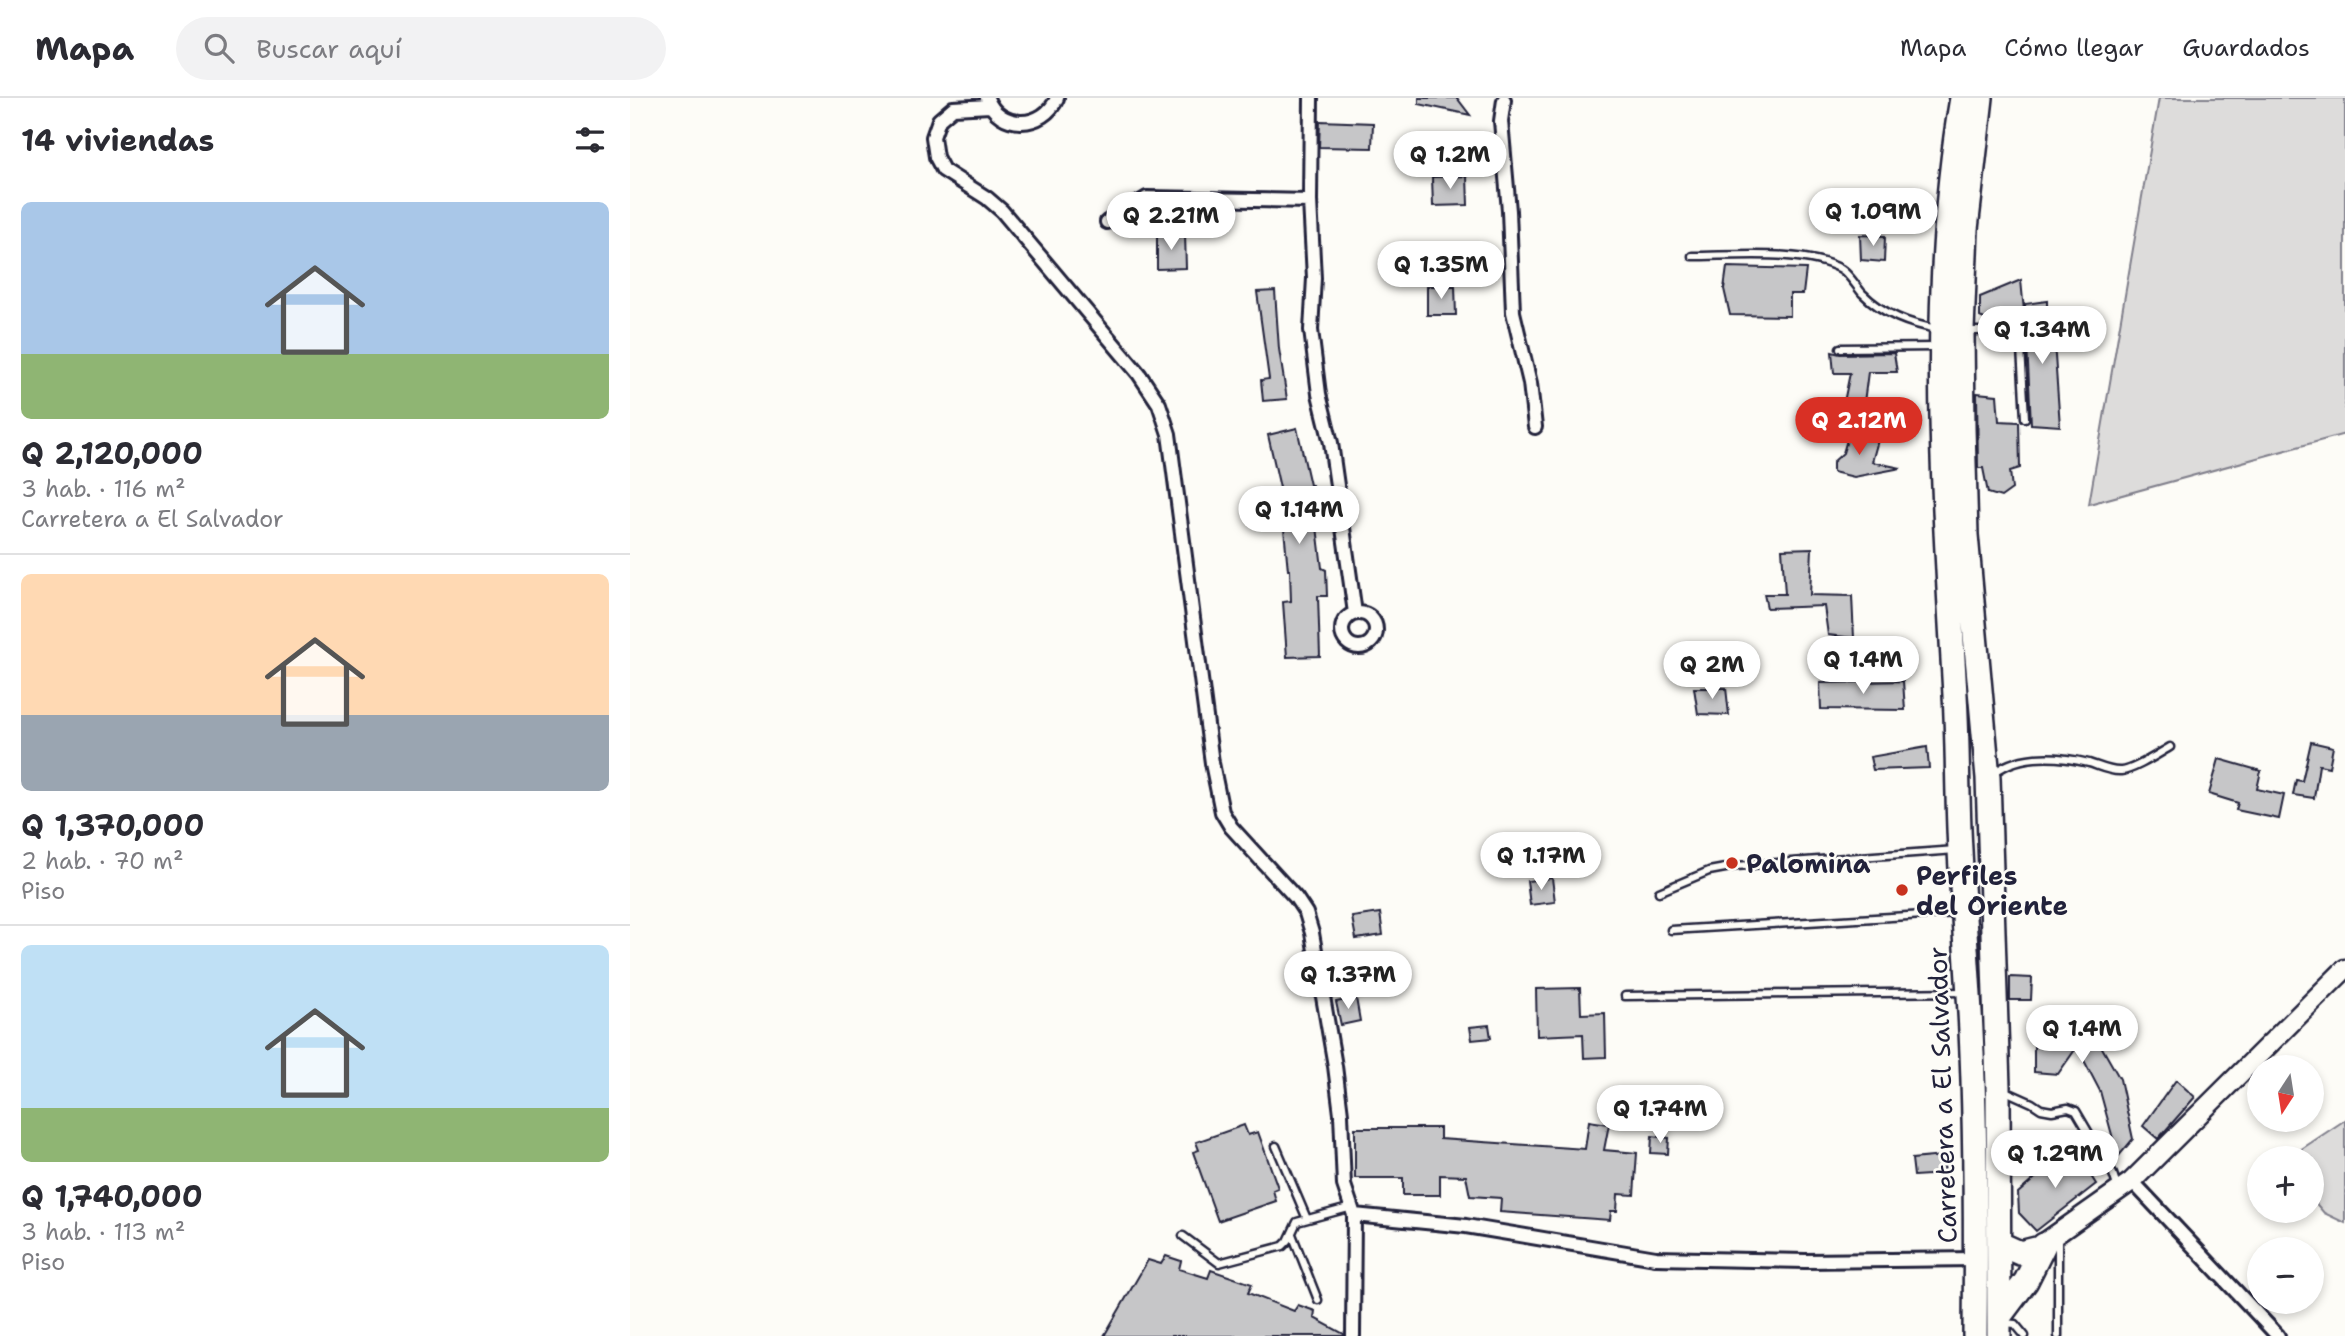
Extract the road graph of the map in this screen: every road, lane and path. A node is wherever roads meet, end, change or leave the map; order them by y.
1 (1057, 98) edge
2 (1311, 98) edge
3 (1962, 98) edge
4 (1981, 98) edge
5 (1505, 99) edge
6 (988, 102) edge
7 (1310, 201) junction
8 (1107, 222) dead end
9 (1692, 256) dead end
10 (1948, 336) junction
11 (1840, 348) dead end
12 (2025, 418) dead end
13 (1535, 427) dead end
14 (1355, 613) dead end
15 (2170, 747) dead end
16 (1988, 778) junction
17 (1958, 807) junction
18 (1960, 849) junction
19 (1659, 892) dead end
20 (1963, 913) junction
21 (1993, 919) junction
22 (1671, 930) dead end
23 (2345, 969) edge
24 (1969, 992) junction
25 (1625, 996) dead end
26 (1998, 1087) junction
27 (1276, 1146) dead end
28 (2125, 1186) junction
29 (1353, 1211) junction
30 (1307, 1219) junction
31 (1292, 1234) junction
32 (1183, 1236) dead end
33 (2046, 1243) junction
34 (1999, 1255) junction
35 (1976, 1259) junction
36 (1318, 1300) dead end
37 (1999, 1325) edge
38 (1353, 1336) edge
39 (1975, 1336) edge
40 (2025, 1336) edge
41 (2058, 1336) edge
42 (2278, 1336) edge

1 - 6 street
2 - 7 street
3 - 10 highway, Carretera a El Salvador
4 - 10 highway, Carretera a El Salvador
5 - 13 street
6 - 29 street
7 - 8 street
7 - 14 street
9 - 10 lane
10 - 11 lane
10 - 12 lane
10 - 16 highway, Carretera a El Salvador
10 - 17 highway, Carretera a El Salvador
15 - 16 lane
16 - 21 highway, Carretera a El Salvador
17 - 18 highway, Carretera a El Salvador
17 - 21 highway
18 - 19 lane
18 - 20 highway, Carretera a El Salvador
20 - 22 lane
20 - 24 highway, Carretera a El Salvador
21 - 26 highway, Carretera a El Salvador
23 - 28 main road
24 - 25 lane
24 - 35 highway, Carretera a El Salvador
26 - 28 lane
26 - 34 highway, Carretera a El Salvador
27 - 30 lane
28 - 33 main road
28 - 42 street
29 - 30 lane
29 - 35 street
29 - 38 street
30 - 31 lane
31 - 32 lane
31 - 36 lane
33 - 34 highway
33 - 37 highway
33 - 41 lane
34 - 37 highway, Carretera a El Salvador
35 - 39 highway, Carretera a El Salvador
37 - 40 lane

